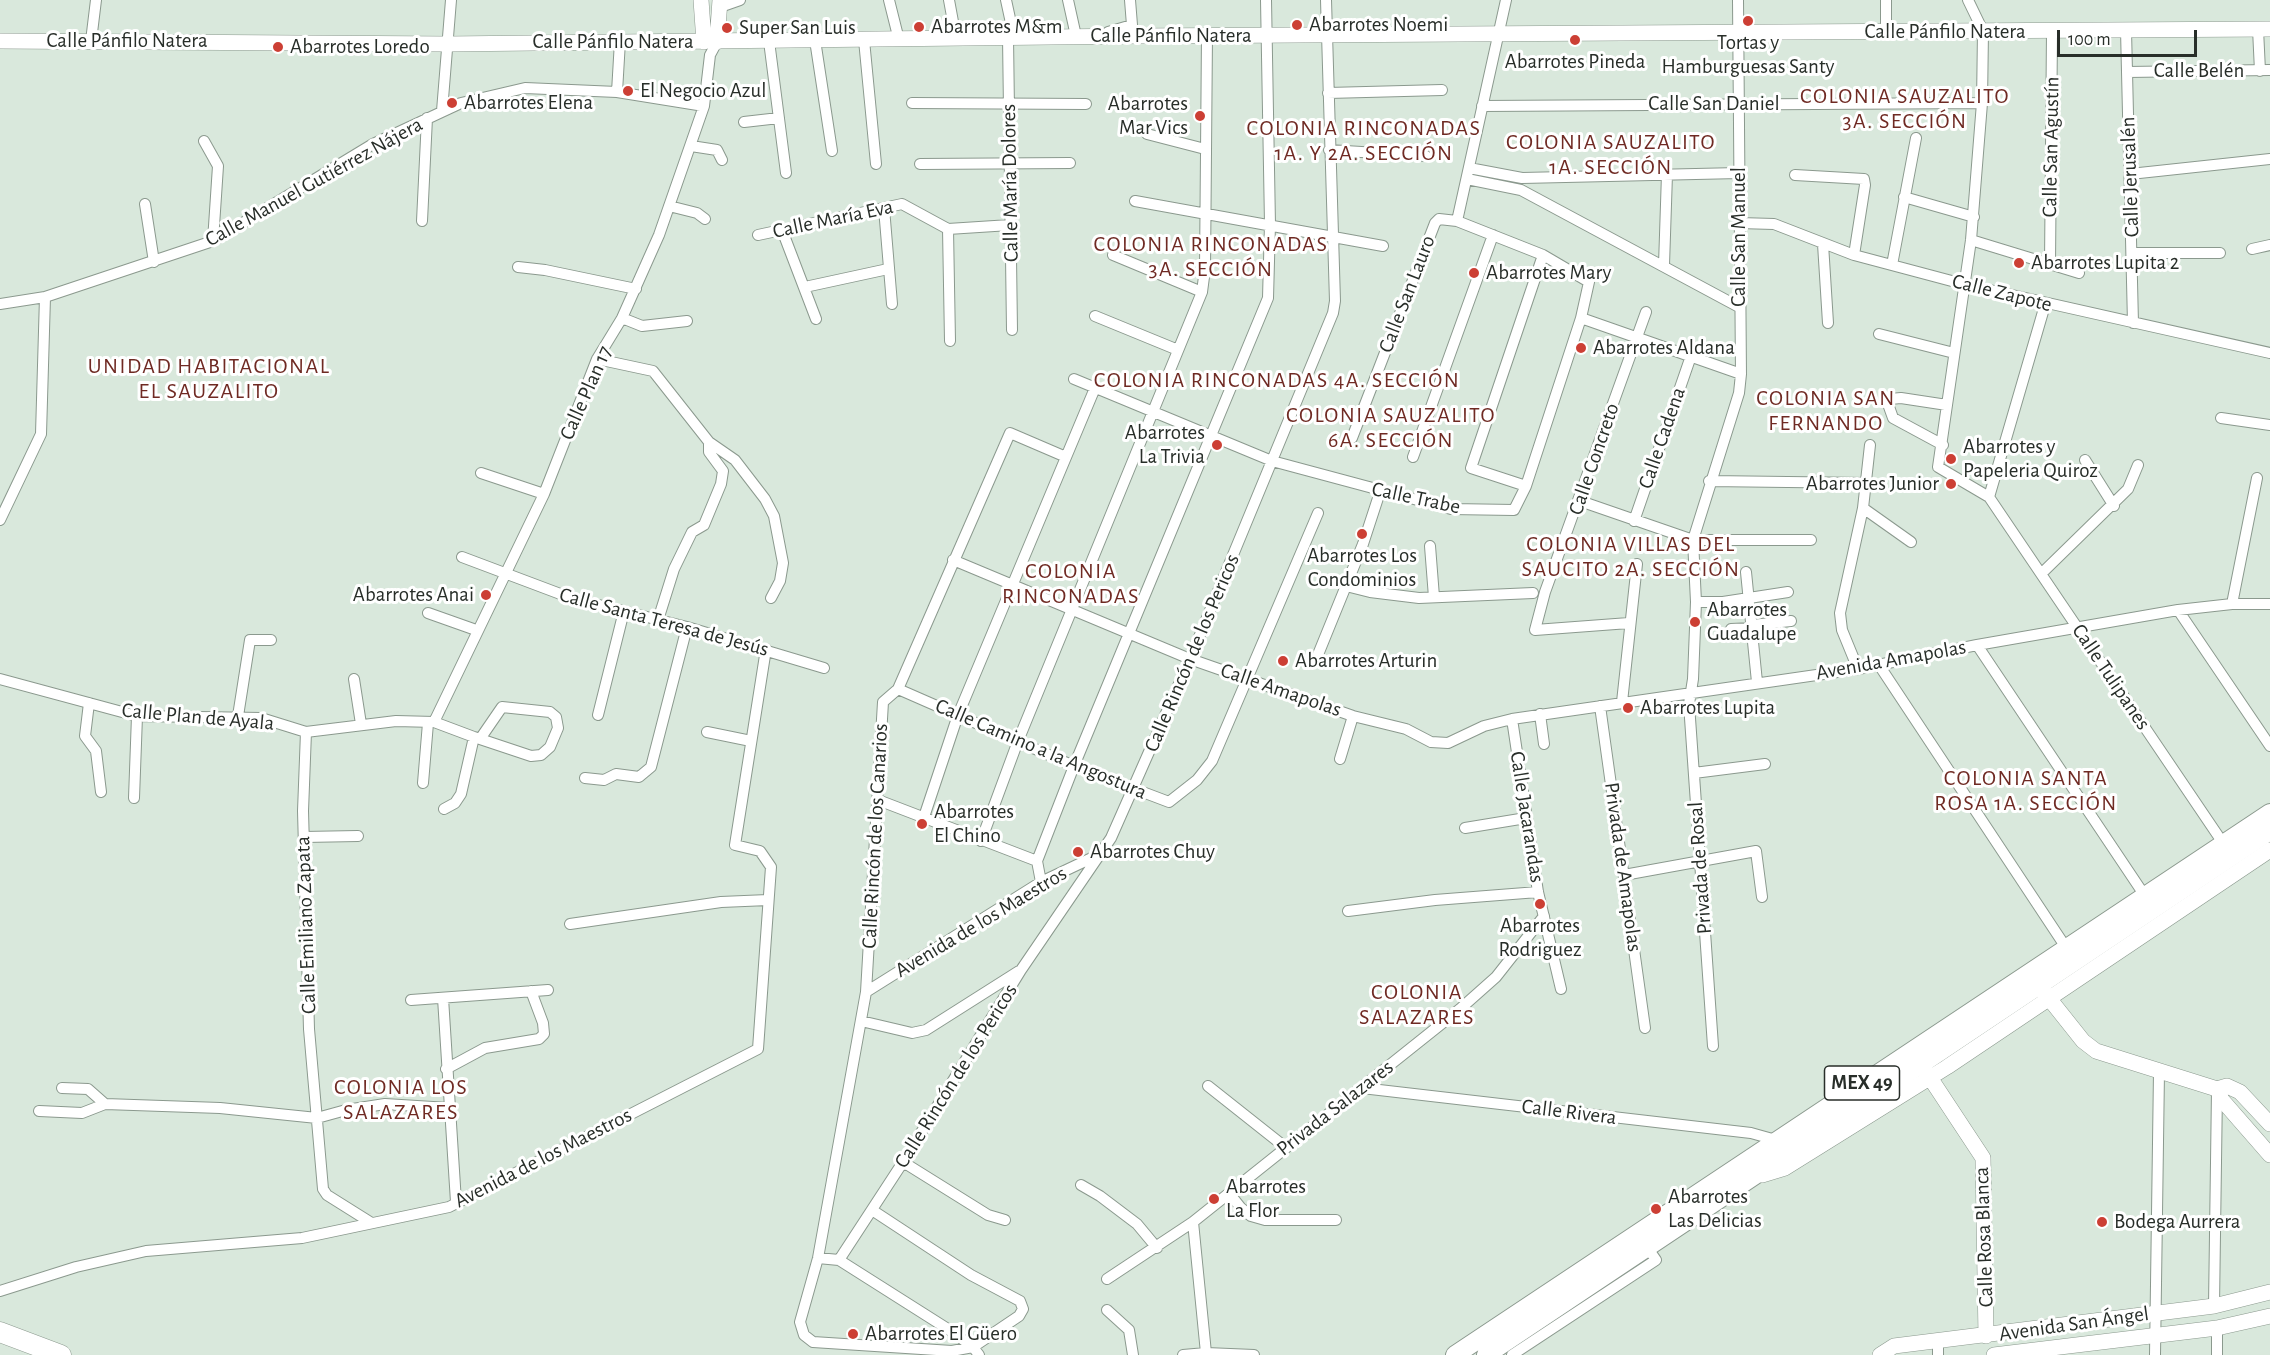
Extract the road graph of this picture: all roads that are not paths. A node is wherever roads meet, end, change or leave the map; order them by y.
1 (96, 0) edge
2 (451, 0) edge
3 (701, 0) edge
4 (740, 0) edge
5 (890, 0) edge
6 (949, 0) edge
7 (1006, 0) edge
8 (1068, 0) edge
9 (1130, 0) edge
10 (1266, 0) edge
11 (1326, 0) edge
12 (1738, 0) edge
13 (1886, 0) edge
14 (1968, 0) edge
15 (1502, 2) edge
16 (716, 12) edge
17 (1133, 16) junction
18 (2264, 29) edge
19 (2126, 30) junction
20 (1983, 31) junction
21 (2052, 31) junction
22 (1886, 32) junction
23 (1738, 33) junction
24 (1206, 35) junction
25 (1499, 35) junction
26 (1076, 36) junction
27 (1104, 36) junction
28 (1141, 36) junction
29 (1266, 36) junction
30 (1327, 36) junction
31 (1011, 37) junction
32 (956, 38) junction
33 (815, 40) junction
34 (864, 40) junction
35 (899, 40) junction
36 (0, 41) edge
37 (91, 41) junction
38 (620, 41) junction
39 (769, 41) junction
40 (447, 44) junction
41 (710, 46) junction
42 (2265, 70) edge
43 (2127, 72) junction
44 (1442, 90) dead end
45 (617, 92) junction
46 (1328, 93) junction
47 (912, 103) dead end
48 (1982, 103) junction
49 (1086, 104) dead end
50 (1739, 104) junction
51 (1009, 105) junction
52 (704, 106) junction
53 (1482, 106) junction
54 (442, 111) junction
55 (427, 118) junction
56 (779, 118) junction
57 (744, 122) dead end
58 (1147, 134) dead end
59 (1916, 138) dead end
60 (204, 141) dead end
61 (691, 146) junction
62 (1205, 149) junction
63 (1329, 150) junction
64 (832, 151) dead end
65 (1426, 156) dead end
66 (2270, 159) edge
67 (722, 160) dead end
68 (1070, 163) dead end
69 (876, 164) dead end
70 (920, 164) dead end
71 (1008, 165) junction
72 (786, 173) dead end
73 (1739, 173) junction
74 (1468, 174) junction
75 (1667, 174) junction
76 (2130, 174) junction
77 (1795, 175) dead end
78 (1522, 178) junction
79 (1521, 189) junction
80 (1904, 197) junction
81 (1136, 201) dead end
82 (145, 204) dead end
83 (669, 206) junction
84 (884, 208) junction
85 (1206, 215) junction
86 (1974, 218) junction
87 (705, 219) dead end
88 (422, 220) dead end
89 (1457, 221) junction
90 (1739, 223) junction
91 (1270, 224) junction
92 (1010, 225) junction
93 (948, 229) junction
94 (782, 230) junction
95 (758, 235) dead end
96 (1493, 235) junction
97 (1332, 236) junction
98 (1971, 240) junction
99 (213, 241) junction
100 (1823, 244) junction
101 (2270, 245) edge
102 (1383, 246) dead end
103 (2252, 249) dead end
104 (2132, 253) junction
105 (2220, 253) dead end
106 (1113, 255) dead end
107 (1543, 255) junction
108 (1854, 255) junction
109 (154, 262) junction
110 (2050, 264) junction
111 (1665, 265) junction
112 (1892, 265) junction
113 (518, 267) dead end
114 (888, 269) junction
115 (2079, 273) dead end
116 (1963, 284) junction
117 (806, 287) junction
118 (636, 289) junction
119 (1202, 292) junction
120 (45, 297) junction
121 (0, 304) edge
122 (892, 304) dead end
123 (2045, 305) junction
124 (1739, 307) junction
125 (1646, 312) dead end
126 (1095, 316) dead end
127 (622, 318) junction
128 (1581, 318) junction
129 (816, 319) dead end
130 (687, 321) dead end
131 (1828, 323) dead end
132 (2133, 323) junction
133 (1012, 330) dead end
134 (1879, 334) dead end
135 (1637, 336) junction
136 (950, 341) dead end
137 (1178, 350) junction
138 (1954, 352) junction
139 (2270, 353) edge
140 (1691, 356) junction
141 (597, 359) junction
142 (1741, 374) junction
143 (1074, 379) dead end
144 (1095, 388) junction
145 (1947, 405) junction
146 (1153, 411) junction
147 (2221, 418) dead end
148 (2269, 423) edge
149 (1211, 436) junction
150 (1352, 438) dead end
151 (709, 441) junction
152 (1870, 445) dead end
153 (1943, 445) junction
154 (1066, 457) junction
155 (1413, 457) dead end
156 (2085, 460) dead end
157 (1272, 461) junction
158 (2138, 465) dead end
159 (723, 471) junction
160 (481, 473) dead end
161 (748, 477) junction
162 (2257, 478) dead end
163 (1709, 481) junction
164 (1866, 483) junction
165 (1526, 486) junction
166 (1380, 492) junction
167 (544, 494) junction
168 (1989, 497) junction
169 (1580, 501) junction
170 (2114, 506) junction
171 (1863, 508) junction
172 (1318, 513) dead end
173 (0, 520) edge
174 (1634, 520) junction
175 (1693, 540) junction
176 (1811, 540) dead end
177 (1911, 542) dead end
178 (1430, 546) dead end
179 (462, 557) dead end
180 (953, 560) junction
181 (1637, 564) dead end
182 (1746, 572) dead end
183 (2042, 573) junction
184 (504, 574) junction
185 (1013, 586) junction
186 (1346, 586) junction
187 (1788, 592) dead end
188 (1533, 593) dead end
189 (1434, 597) junction
190 (771, 598) dead end
191 (1749, 599) junction
192 (1696, 602) junction
193 (2232, 604) junction
194 (2270, 604) edge
195 (1071, 610) junction
196 (2178, 610) junction
197 (624, 611) junction
198 (428, 613) dead end
199 (658, 620) junction
200 (1791, 621) dead end
201 (1629, 623) junction
202 (687, 627) junction
203 (1752, 627) junction
204 (1731, 629) dead end
205 (2078, 629) junction
206 (476, 630) junction
207 (1128, 633) junction
208 (271, 640) dead end
209 (1977, 645) junction
210 (766, 649) junction
211 (1190, 658) junction
212 (1315, 662) dead end
213 (1879, 665) junction
214 (825, 668) dead end
215 (1858, 669) junction
216 (0, 679) edge
217 (354, 679) dead end
218 (1247, 679) junction
219 (1757, 682) junction
220 (898, 689) junction
221 (1691, 691) junction
222 (1622, 702) junction
223 (89, 703) junction
224 (1600, 706) junction
225 (1540, 714) junction
226 (598, 715) dead end
227 (958, 715) junction
228 (137, 716) junction
229 (238, 716) junction
230 (1353, 716) junction
231 (1512, 718) junction
232 (431, 723) junction
233 (361, 724) junction
234 (306, 732) junction
235 (707, 732) dead end
236 (477, 738) junction
237 (752, 741) junction
238 (1018, 741) junction
239 (1544, 744) dead end
240 (2270, 746) edge
241 (1340, 759) dead end
242 (1765, 764) dead end
243 (1074, 766) junction
244 (1694, 773) junction
245 (585, 778) dead end
246 (423, 783) dead end
247 (1134, 789) junction
248 (101, 792) dead end
249 (134, 798) dead end
250 (878, 800) junction
251 (444, 809) dead end
252 (2270, 813) edge
253 (924, 817) junction
254 (1526, 818) junction
255 (1465, 828) dead end
256 (2270, 831) edge
257 (358, 836) dead end
258 (304, 837) junction
259 (981, 841) junction
260 (2227, 850) junction
261 (2270, 850) edge
262 (1098, 855) junction
263 (1037, 861) junction
264 (1700, 861) junction
265 (1624, 875) junction
266 (1041, 882) junction
267 (1538, 892) junction
268 (2145, 896) junction
269 (1762, 897) dead end
270 (768, 900) junction
271 (1348, 911) dead end
272 (1544, 916) junction
273 (570, 924) dead end
274 (2067, 949) junction
275 (1021, 970) junction
276 (2040, 985) junction
277 (1561, 989) dead end
278 (548, 990) dead end
279 (531, 991) junction
280 (866, 992) junction
281 (443, 998) junction
282 (411, 1000) dead end
283 (861, 1021) junction
284 (1645, 1028) dead end
285 (1713, 1046) dead end
286 (1921, 1064) junction
287 (446, 1069) junction
288 (2159, 1072) junction
289 (1208, 1086) dead end
290 (62, 1088) dead end
291 (1362, 1088) junction
292 (2217, 1089) junction
293 (105, 1104) junction
294 (449, 1108) junction
295 (39, 1111) dead end
296 (317, 1118) junction
297 (2270, 1124) edge
298 (1776, 1140) junction
299 (1285, 1147) junction
300 (2270, 1155) edge
301 (903, 1162) junction
302 (1081, 1185) dead end
303 (1229, 1193) junction
304 (456, 1202) junction
305 (872, 1210) junction
306 (1005, 1220) dead end
307 (1336, 1220) dead end
308 (370, 1222) junction
309 (1193, 1222) junction
310 (1642, 1240) junction
311 (1157, 1248) junction
312 (818, 1258) junction
313 (838, 1260) junction
314 (1107, 1280) dead end
315 (0, 1291) edge
316 (2270, 1292) edge
317 (2214, 1306) junction
318 (1107, 1310) dead end
319 (2157, 1313) junction
320 (2270, 1316) edge
321 (2046, 1328) junction
322 (2217, 1328) junction
323 (0, 1332) edge
324 (2156, 1334) junction
325 (1986, 1336) junction
326 (1508, 1339) edge
327 (2048, 1348) junction
328 (1938, 1349) edge
329 (976, 1351) edge
330 (1206, 1353) junction
331 (61, 1355) edge
332 (1133, 1355) edge
333 (1183, 1355) edge
334 (1254, 1355) edge
335 (1455, 1355) edge
336 (1486, 1355) edge
337 (1499, 1355) edge
338 (1880, 1355) edge
339 (1994, 1355) edge
340 (2156, 1355) edge
341 (2217, 1355) edge

1 - 37 street
2 - 40 street
3 - 16 main road
4 - 16 street
5 - 35 street
6 - 32 street
7 - 31 street, Calle María Dolores
8 - 26 street
9 - 17 street
10 - 29 street
11 - 30 street, Calle Rincón de los Pericos
12 - 23 street, Calle San Manuel
13 - 22 street
14 - 20 street
15 - 25 street
16 - 41 main road
17 - 27 street
17 - 28 street
18 - 19 main road, Calle Pánfilo Natera
18 - 42 street
19 - 21 main road, Calle Pánfilo Natera
19 - 43 street, Calle Jerusalén
20 - 21 main road, Calle Pánfilo Natera
20 - 22 main road, Calle Pánfilo Natera
20 - 48 street
21 - 110 street, Calle San Agustín
22 - 23 main road, Calle Pánfilo Natera
23 - 25 main road, Calle Pánfilo Natera
23 - 50 street, Calle San Manuel
24 - 28 main road, Calle Pánfilo Natera
24 - 29 main road, Calle Pánfilo Natera
24 - 62 street
25 - 30 main road, Calle Pánfilo Natera
25 - 53 street
26 - 27 main road, Calle Pánfilo Natera
26 - 31 main road, Calle Pánfilo Natera
27 - 28 main road, Calle Pánfilo Natera
29 - 30 main road, Calle Pánfilo Natera
29 - 91 street
30 - 46 street, Calle Rincón de los Pericos
31 - 32 main road, Calle Pánfilo Natera
31 - 51 street, Calle María Dolores
32 - 35 main road, Calle Pánfilo Natera
33 - 34 main road, Calle Pánfilo Natera
33 - 39 main road, Calle Pánfilo Natera
33 - 64 street
34 - 35 main road, Calle Pánfilo Natera
34 - 69 street
36 - 37 main road, Calle Pánfilo Natera
37 - 40 main road, Calle Pánfilo Natera
38 - 40 main road, Calle Pánfilo Natera
38 - 41 main road, Calle Pánfilo Natera
38 - 45 street
39 - 41 main road, Calle Pánfilo Natera
39 - 56 street
40 - 54 street
41 - 52 street, Calle Plan 17
42 - 43 street, Calle Belén
43 - 76 street, Calle Jerusalén
44 - 46 street
45 - 52 street, Calle Manuel Gutiérrez Nájera
45 - 54 street, Calle Manuel Gutiérrez Nájera
46 - 63 street, Calle Rincón de los Pericos
47 - 51 street
48 - 50 street, Calle San Daniel
48 - 86 street
49 - 51 street
50 - 53 street, Calle San Daniel
50 - 73 street, Calle San Manuel
51 - 71 street, Calle María Dolores
52 - 61 street, Calle Plan 17
53 - 74 street
54 - 55 street, Calle Manuel Gutiérrez Nájera
55 - 88 street
55 - 99 street, Calle Manuel Gutiérrez Nájera
56 - 57 street
56 - 72 street
58 - 62 street
59 - 80 street
60 - 99 street
61 - 67 street
61 - 83 street, Calle Plan 17
62 - 85 street
63 - 65 street
63 - 97 street, Calle Rincón de los Pericos
66 - 76 street
68 - 71 street
70 - 71 street
71 - 92 street, Calle María Dolores
73 - 75 street
73 - 90 street, Calle San Manuel
74 - 78 street
74 - 79 street
74 - 89 street
75 - 78 street
75 - 111 street
76 - 104 street, Calle Jerusalén
77 - 108 street
78 - 79 street
79 - 111 street
80 - 86 street
80 - 112 street
81 - 85 street
82 - 109 street
83 - 87 street
83 - 118 street, Calle Plan 17
84 - 93 street, Calle María Eva
84 - 94 street, Calle María Eva
84 - 114 street
85 - 91 street
85 - 119 street
86 - 98 street
89 - 96 street
89 - 150 street, Calle San Lauro
90 - 100 street, Calle Zapote
90 - 124 street, Calle San Manuel
91 - 97 street
91 - 149 street
92 - 93 street
92 - 133 street, Calle María Dolores
93 - 136 street
94 - 95 street, Calle María Eva
94 - 117 street
96 - 107 street
96 - 155 street
97 - 102 street
97 - 157 street, Calle Rincón de los Pericos
98 - 110 street
98 - 116 street
99 - 109 street, Calle Manuel Gutiérrez Nájera
100 - 108 street, Calle Zapote
100 - 131 street
101 - 103 street
104 - 105 street
104 - 132 street, Calle Jerusalén
106 - 119 street
107 - 128 street, Calle Trabe
107 - 165 street
108 - 112 street, Calle Zapote
109 - 120 street, Calle Manuel Gutiérrez Nájera
110 - 115 street
111 - 124 street
112 - 116 street, Calle Zapote
113 - 118 street
114 - 117 street
114 - 122 street
116 - 123 street, Calle Zapote
116 - 138 street
117 - 129 street
118 - 127 street, Calle Plan 17
119 - 137 street
120 - 121 street, Calle Manuel Gutiérrez Nájera
120 - 173 street
123 - 132 street, Calle Zapote
123 - 168 street
124 - 142 street, Calle San Manuel
125 - 135 street, Calle Concreto
126 - 137 street
127 - 130 street
127 - 141 street, Calle Plan 17
128 - 135 street
128 - 165 street, Calle Trabe
132 - 139 street, Calle Zapote
134 - 138 street
135 - 140 street
135 - 169 street, Calle Concreto
137 - 146 street
138 - 145 street
140 - 142 street
140 - 174 street, Calle Cadena
141 - 151 street
141 - 167 street, Calle Plan 17
142 - 163 street, Calle San Manuel
143 - 144 street, Calle Trabe
144 - 146 street, Calle Trabe
144 - 154 street
145 - 153 street
145 - 153 street
146 - 149 street, Calle Trabe
146 - 195 street
147 - 148 street
149 - 157 street, Calle Trabe
149 - 207 street
151 - 159 street
151 - 161 street
152 - 164 street
153 - 168 street
154 - 180 street, Calle Rincón de los Canarios
154 - 185 street
156 - 170 street
157 - 166 street, Calle Trabe
157 - 211 street, Calle Rincón de los Pericos
158 - 170 street
159 - 161 street
159 - 199 street
160 - 167 street
161 - 190 street
162 - 193 street
163 - 164 street
163 - 175 street, Calle San Manuel
164 - 171 street
165 - 166 street, Calle Trabe
166 - 186 street
167 - 184 street, Calle Plan 17
168 - 183 street, Calle Tulipanes
169 - 174 street
169 - 201 street, Calle Concreto
170 - 183 street
171 - 177 street
171 - 215 street
172 - 218 street
174 - 175 street
175 - 176 street
175 - 192 street, Calle San Manuel
178 - 189 street
179 - 184 street, Calle Santa Teresa de Jesús
180 - 185 street, Calle Amapolas
180 - 220 street, Calle Rincón de los Canarios
181 - 201 street
182 - 191 street
183 - 205 street, Calle Tulipanes
184 - 197 street, Calle Santa Teresa de Jesús
184 - 206 street, Calle Plan 17
185 - 195 street, Calle Amapolas
185 - 227 street
186 - 189 street
186 - 212 street
187 - 191 street
188 - 189 street
191 - 192 street
191 - 203 street
192 - 221 street, Privada de Rosal
193 - 194 street, Avenida Amapolas
193 - 196 street, Avenida Amapolas
195 - 207 street, Calle Amapolas
195 - 238 street
196 - 205 street, Avenida Amapolas
196 - 240 street
197 - 199 street, Calle Santa Teresa de Jesús
197 - 226 street
198 - 206 street
199 - 202 street, Calle Santa Teresa de Jesús
200 - 203 street
201 - 222 street
202 - 210 street, Calle Santa Teresa de Jesús
202 - 245 street
203 - 204 street
203 - 219 street
205 - 209 street, Avenida Amapolas
205 - 260 street, Calle Tulipanes
206 - 232 street, Calle Plan 17
207 - 211 street, Calle Amapolas
207 - 243 street
208 - 229 street
209 - 213 street, Avenida Amapolas
209 - 268 street
210 - 214 street, Calle Santa Teresa de Jesús
210 - 237 street
211 - 218 street, Calle Amapolas
211 - 247 street, Calle Rincón de los Pericos
213 - 215 street, Avenida Amapolas
213 - 274 street
215 - 219 street, Avenida Amapolas
216 - 223 street, Calle Plan de Ayala
217 - 233 street
218 - 230 street, Calle Amapolas
218 - 247 street, Calle Camino a la Angostura
219 - 221 street, Avenida Amapolas
220 - 227 street, Calle Camino a la Angostura
220 - 250 street, Calle Rincón de los Canarios
221 - 222 street, Avenida Amapolas
221 - 244 street, Privada de Rosal
222 - 224 street, Avenida Amapolas
223 - 228 street, Calle Plan de Ayala
223 - 248 street
224 - 225 street, Avenida Amapolas
224 - 265 street, Privada de Amapolas
225 - 231 street, Avenida Amapolas
225 - 239 street
227 - 238 street, Calle Camino a la Angostura
227 - 253 street
228 - 229 street, Calle Plan de Ayala
228 - 249 street
229 - 234 street, Calle Plan de Ayala
230 - 231 street, Calle Amapolas
230 - 241 street
231 - 254 street, Calle Jacarandas
232 - 233 street, Calle Plan de Ayala
232 - 236 street, Calle Plan de Ayala
232 - 246 street, Calle Plan 17
233 - 234 street, Calle Plan de Ayala
234 - 258 street, Calle Emiliano Zapata
235 - 237 street
236 - 236 street, Calle Plan de Ayala
236 - 251 street
237 - 270 street
238 - 243 street, Calle Camino a la Angostura
238 - 259 street
242 - 244 street
243 - 247 street, Calle Camino a la Angostura
243 - 263 street
244 - 264 street, Privada de Rosal
247 - 262 street, Calle Rincón de los Pericos
250 - 253 street
250 - 280 street, Calle Rincón de los Canarios
252 - 260 main road, MEX 49
253 - 259 street
254 - 255 street
254 - 267 street, Calle Jacarandas
256 - 260 main road, MEX 49
257 - 258 street
258 - 296 street, Calle Emiliano Zapata
259 - 263 street
260 - 268 main road, MEX 49
260 - 276 main road, MEX 49
261 - 276 main road
262 - 266 street, Avenida de los Maestros
262 - 275 street, Calle Rincón de los Pericos
263 - 266 street
264 - 265 street
264 - 269 street
264 - 285 street, Privada de Rosal
265 - 284 street, Privada de Amapolas
266 - 280 street, Avenida de los Maestros
267 - 271 street
267 - 272 street, Calle Jacarandas
268 - 274 main road, MEX 49
270 - 273 street
270 - 304 street, Avenida de los Maestros
272 - 277 street, Calle Jacarandas
272 - 291 street, Privada Salazares
274 - 276 main road, MEX 49
275 - 283 street
275 - 301 street, Calle Rincón de los Pericos
276 - 286 main road, MEX 49
276 - 286 main road
276 - 288 main road
278 - 279 street
279 - 281 street
279 - 287 street
280 - 283 street, Calle Rincón de los Canarios
281 - 282 street
281 - 287 street
283 - 312 street, Calle Rincón de los Canarios
286 - 298 main road, MEX 49
286 - 310 main road, MEX 49
286 - 325 main road, Calle Rosa Blanca
287 - 294 street
288 - 292 main road
288 - 319 street
289 - 299 street
290 - 293 street
291 - 298 street, Calle Rivera
291 - 299 street, Privada Salazares
292 - 297 main road
292 - 300 main road
292 - 317 street
293 - 295 street
293 - 296 street
294 - 296 street
294 - 304 street
296 - 308 street, Calle Emiliano Zapata
298 - 310 main road, MEX 49
299 - 303 street, Privada Salazares
301 - 305 street, Calle Rincón de los Pericos
301 - 306 street
302 - 311 street
303 - 307 street
303 - 309 street, Privada Salazares
304 - 308 street, Avenida de los Maestros
305 - 313 street, Calle Rincón de los Pericos
305 - 329 street
308 - 315 street, Avenida de los Maestros
309 - 311 street, Privada Salazares
309 - 330 street
310 - 326 main road, MEX 49
310 - 326 main road, MEX 49
311 - 314 street, Privada Salazares
312 - 313 street
312 - 329 street, Calle Rincón de los Canarios
313 - 329 street
316 - 317 main road, Avenida San Ángel
317 - 319 main road, Avenida San Ángel
318 - 332 street
319 - 321 main road, Avenida San Ángel
319 - 324 street
320 - 322 main road, Avenida San Ángel
321 - 325 main road, Avenida San Ángel
321 - 327 main road
322 - 324 main road, Avenida San Ángel
322 - 341 street
323 - 331 highway
324 - 327 main road, Avenida San Ángel
324 - 340 street
325 - 328 main road, Avenida San Ángel
326 - 335 main road, MEX 49
326 - 336 main road, MEX 49
326 - 337 street
327 - 339 main road, Avenida San Ángel
328 - 338 main road, Avenida San Ángel
330 - 333 street
330 - 334 street

